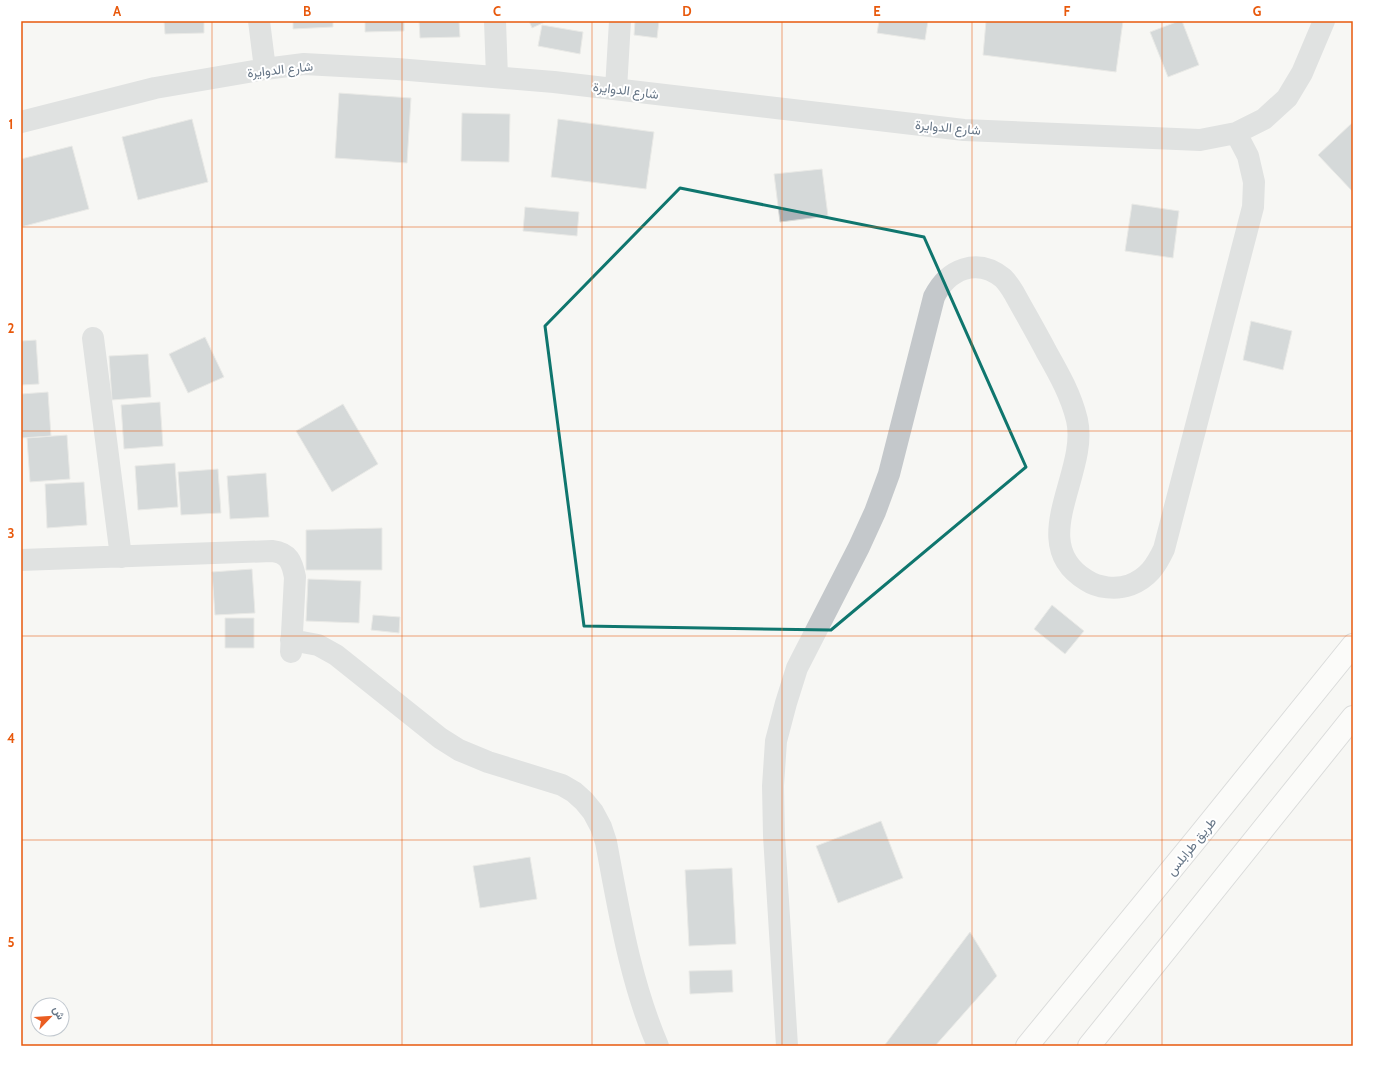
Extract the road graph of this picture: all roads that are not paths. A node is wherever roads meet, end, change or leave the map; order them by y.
1 (259, 21) edge
2 (495, 21) edge
3 (620, 21) edge
4 (1324, 21) edge
5 (264, 69) junction
6 (497, 77) junction
7 (616, 89) junction
8 (21, 122) edge
9 (1236, 133) junction
10 (93, 338) dead end
11 (121, 556) junction
12 (21, 560) edge
13 (1353, 645) edge
14 (1353, 717) edge
15 (658, 1046) edge
16 (787, 1046) edge
17 (1027, 1046) edge
18 (1089, 1046) edge

1 - 5 street
2 - 6 street
3 - 7 street
4 - 9 street, شارع الدوايرة
5 - 6 street, شارع الدوايرة
5 - 8 street, شارع الدوايرة
6 - 7 street, شارع الدوايرة
7 - 9 street, شارع الدوايرة
9 - 16 street
10 - 11 street
11 - 12 street
11 - 15 street
13 - 17 highway, طريق طرابلس
14 - 18 highway

